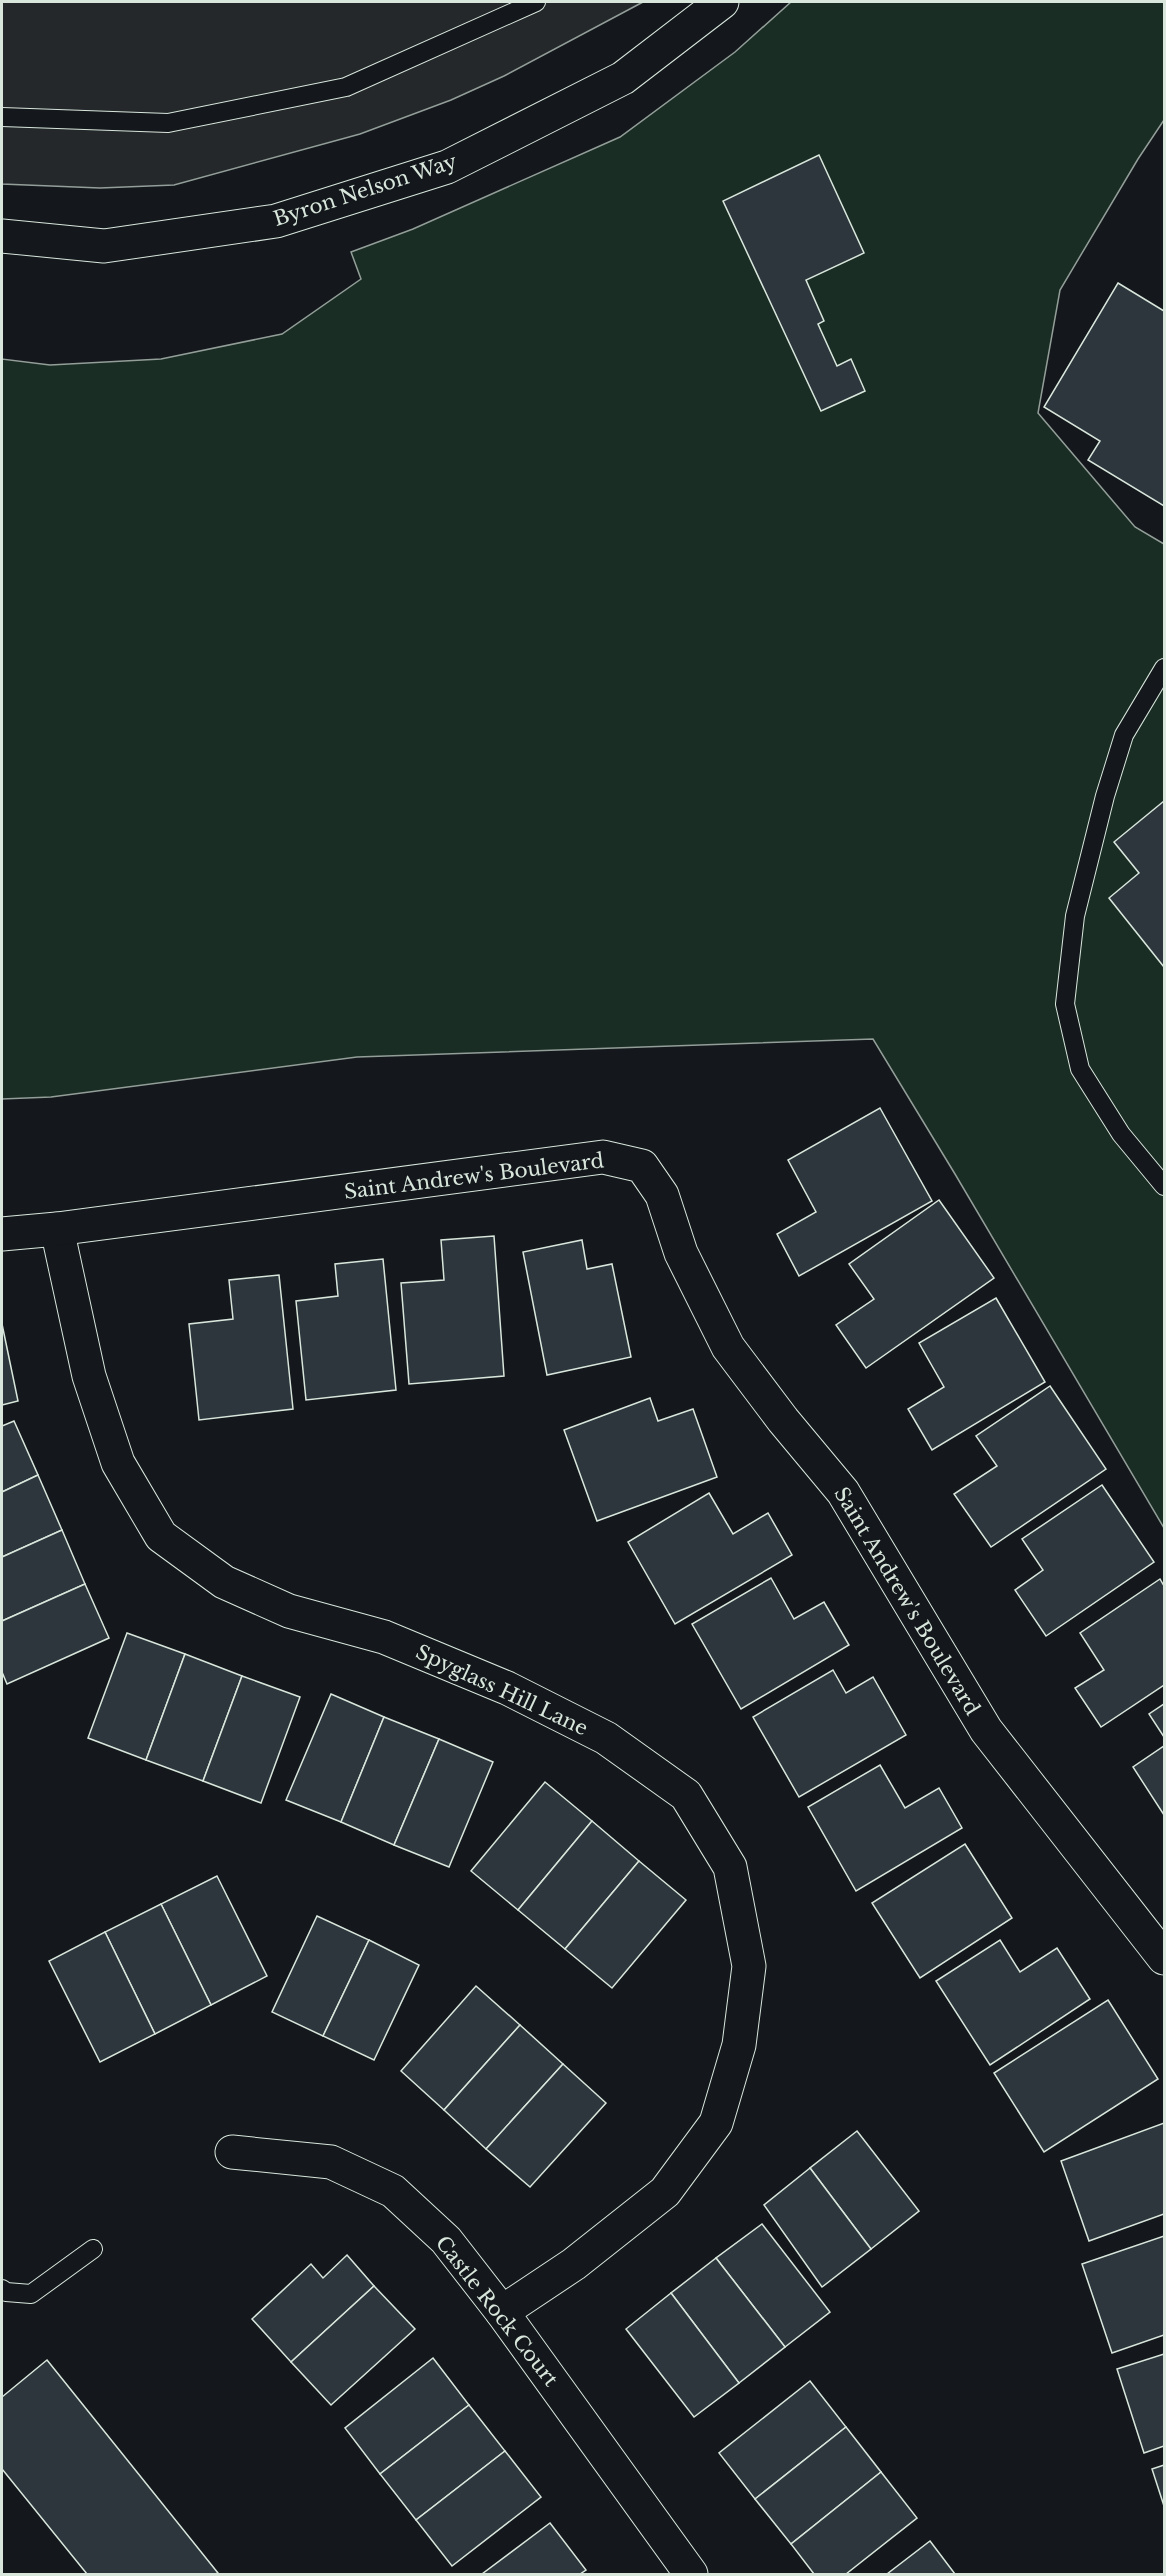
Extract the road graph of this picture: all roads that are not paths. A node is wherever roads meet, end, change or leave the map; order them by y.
1 (536, 2) edge
2 (721, 2) edge
3 (2, 117) edge
4 (2, 236) edge
5 (1164, 668) edge
6 (1164, 1186) edge
7 (57, 1229) junction
8 (2, 1234) edge
9 (1164, 1958) edge
10 (232, 2152) dead end
11 (93, 2249) dead end
12 (2, 2289) edge
13 (502, 2312) junction
14 (691, 2574) edge

1 - 3 lane
2 - 4 street, Byron Nelson Way
5 - 6 lane
7 - 8 street, Saint Andrew's Boulevard
7 - 9 street, Saint Andrew's Boulevard
7 - 13 street, Spyglass Hill Lane
10 - 13 street, Castle Rock Court
11 - 12 lane
13 - 14 street, Castle Rock Court

